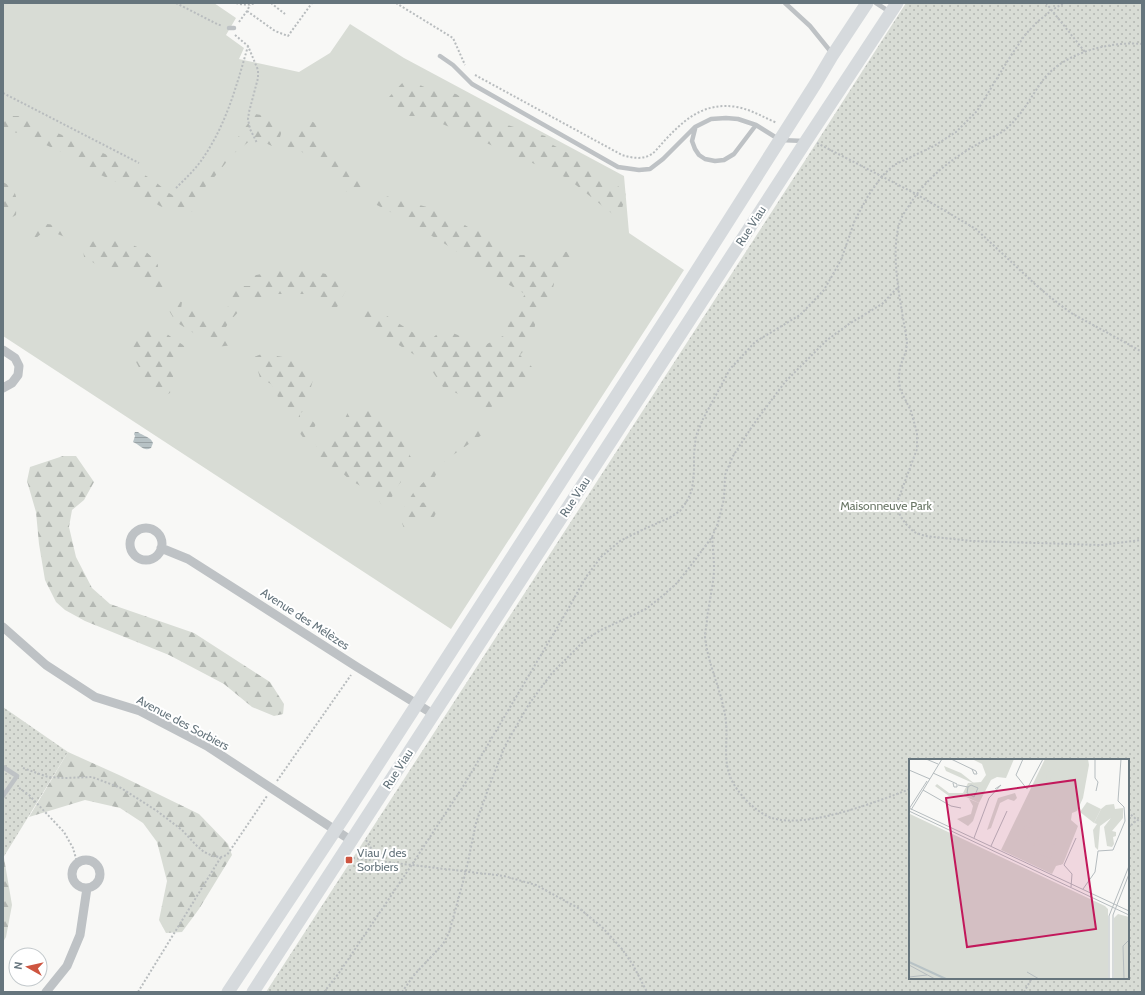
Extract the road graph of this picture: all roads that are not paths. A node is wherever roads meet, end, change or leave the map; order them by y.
1 (785, 3) edge
2 (867, 3) edge
3 (876, 3) edge
4 (894, 8) edge
5 (440, 56) dead end
6 (832, 56) junction
7 (756, 125) junction
8 (695, 127) junction
9 (780, 140) junction
10 (811, 142) junction
11 (3, 350) edge
12 (3, 388) edge
13 (161, 548) dead end
14 (3, 627) edge
15 (416, 704) junction
16 (433, 714) junction
17 (3, 768) edge
18 (3, 796) edge
19 (335, 830) junction
20 (358, 840) junction
21 (87, 888) junction
22 (46, 992) edge
23 (228, 992) edge
24 (253, 992) edge

1 - 6 lane
2 - 6 main road, Rue Viau
3 - 4 lane
4 - 10 main road, Rue Viau
5 - 8 lane
6 - 9 main road, Rue Viau
7 - 8 lane
7 - 8 lane
7 - 9 lane
9 - 10 lane
9 - 15 main road, Rue Viau
10 - 16 main road, Rue Viau
11 - 12 street
13 - 15 street, Avenue des Mélèzes
14 - 19 street, Avenue des Sorbiers
15 - 16 street, Avenue des Mélèzes
15 - 19 main road, Rue Viau
16 - 20 main road, Rue Viau
17 - 18 lane
19 - 20 street, Avenue des Sorbiers
19 - 23 main road, Rue Viau
20 - 24 main road, Rue Viau
21 - 21 street
21 - 22 street

